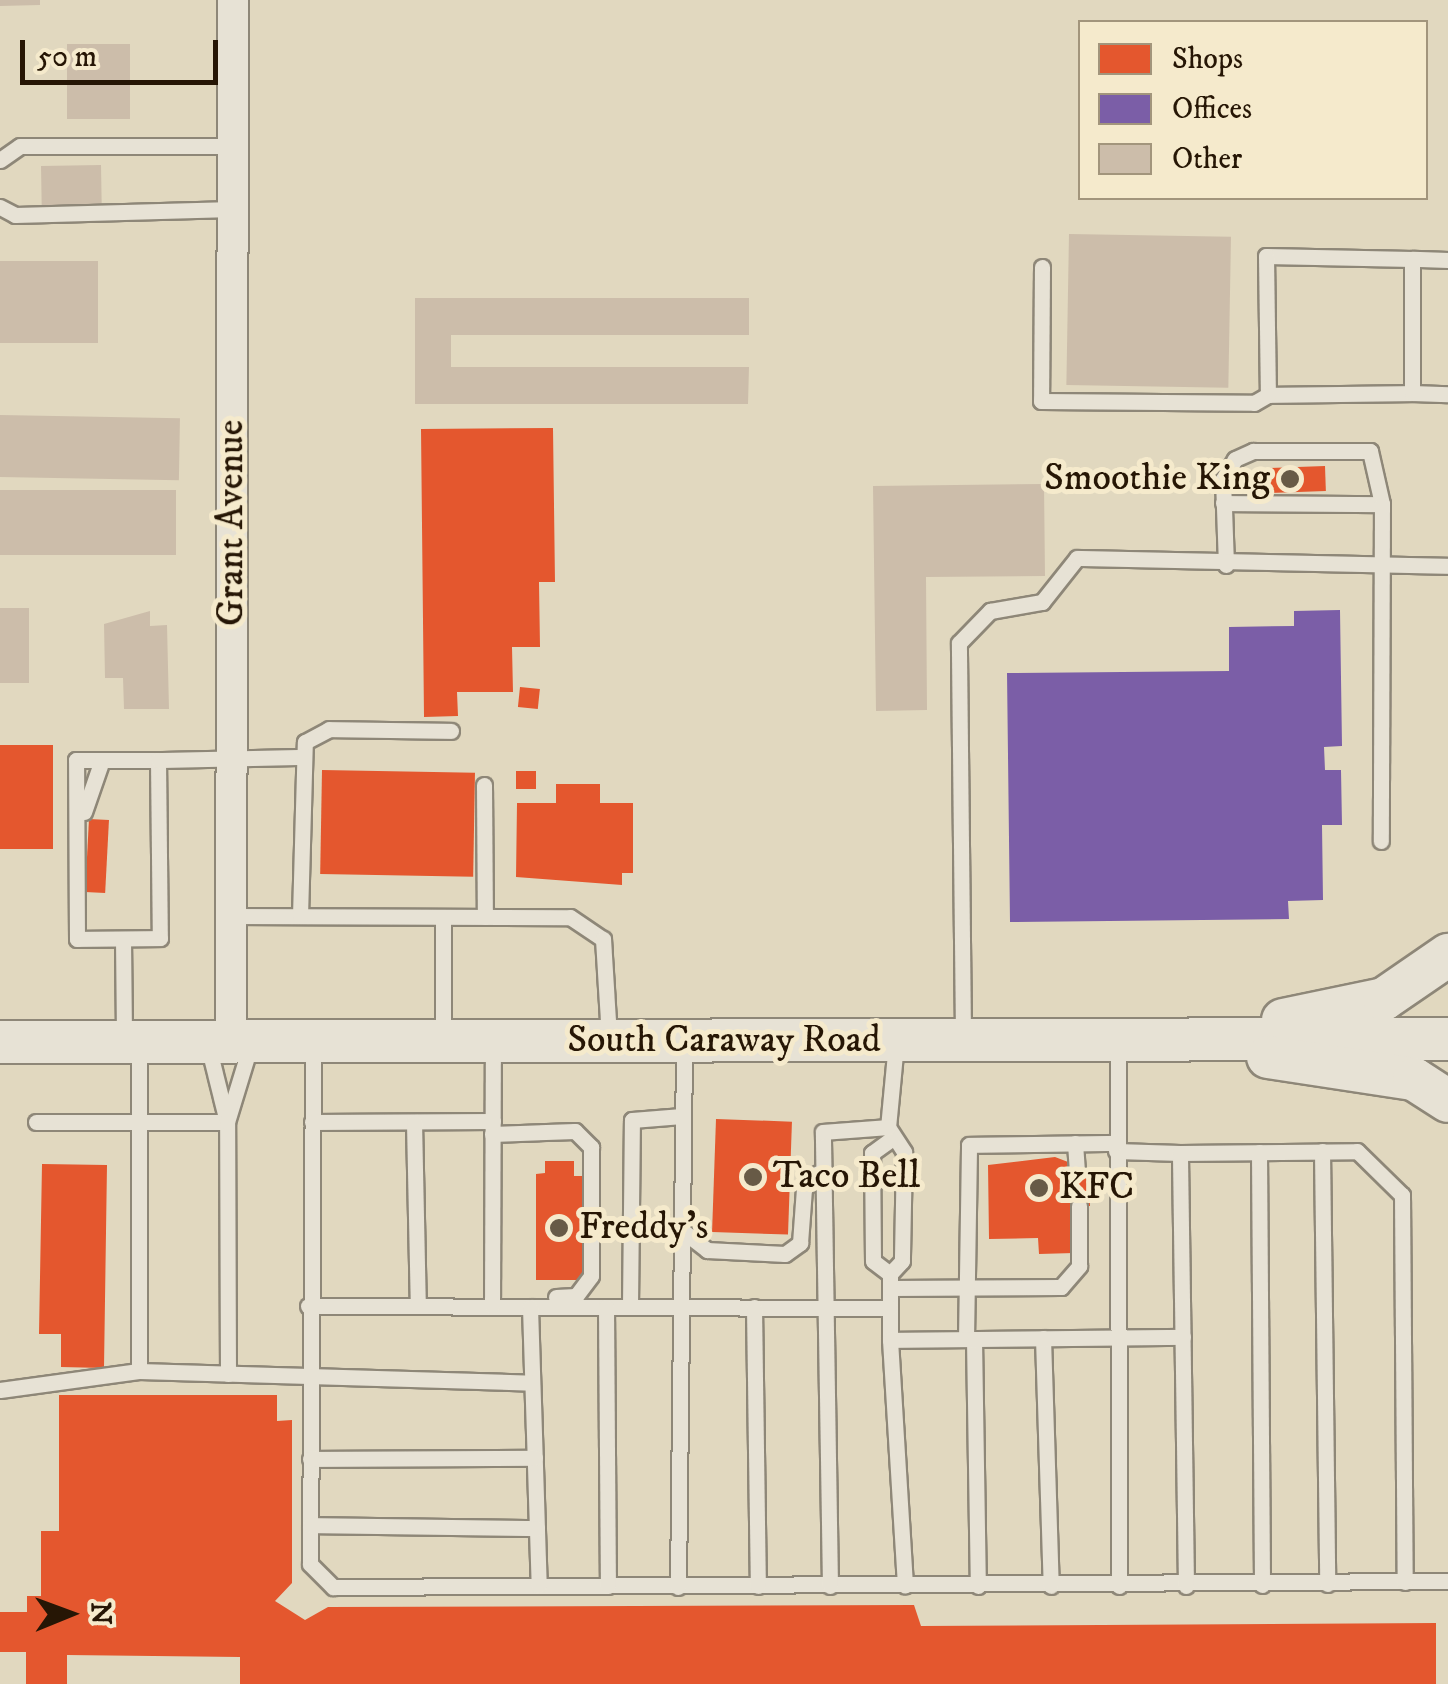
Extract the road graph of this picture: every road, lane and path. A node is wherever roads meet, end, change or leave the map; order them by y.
1 (233, 0) edge
2 (233, 146) junction
3 (0, 160) edge
4 (0, 207) edge
5 (233, 209) junction
6 (1412, 259) junction
7 (1448, 260) edge
8 (1042, 268) dead end
9 (1412, 393) junction
10 (1448, 394) edge
11 (1268, 395) junction
12 (1223, 503) junction
13 (1382, 504) junction
14 (1226, 565) junction
15 (1382, 566) junction
16 (1448, 566) edge
17 (451, 731) dead end
18 (302, 757) junction
19 (232, 759) junction
20 (102, 760) junction
21 (158, 760) junction
22 (484, 785) dead end
23 (1380, 841) dead end
24 (231, 916) junction
25 (300, 916) junction
26 (443, 916) junction
27 (485, 917) junction
28 (123, 938) junction
29 (96, 939) junction
30 (1448, 956) edge
31 (1184, 1037) junction
32 (1118, 1038) junction
33 (963, 1039) junction
34 (1448, 1039) edge
35 (897, 1040) junction
36 (0, 1042) edge
37 (609, 1042) junction
38 (684, 1042) junction
39 (493, 1043) junction
40 (131, 1044) junction
41 (443, 1044) junction
42 (230, 1045) junction
43 (313, 1045) junction
44 (1448, 1101) edge
45 (682, 1116) junction
46 (36, 1122) dead end
47 (138, 1122) junction
48 (226, 1122) junction
49 (312, 1122) junction
50 (414, 1122) junction
51 (493, 1128) junction
52 (889, 1134) junction
53 (1075, 1143) junction
54 (1116, 1147) junction
55 (1322, 1151) junction
56 (1180, 1152) junction
57 (1259, 1152) junction
58 (1077, 1170) dead end
59 (818, 1173) junction
60 (1079, 1206) dead end
61 (679, 1228) junction
62 (890, 1281) junction
63 (967, 1286) junction
64 (492, 1304) junction
65 (308, 1306) junction
66 (418, 1306) junction
67 (530, 1306) junction
68 (630, 1306) junction
69 (606, 1307) junction
70 (677, 1307) junction
71 (754, 1307) junction
72 (819, 1308) junction
73 (890, 1308) junction
74 (1114, 1336) junction
75 (1183, 1337) junction
76 (1043, 1338) junction
77 (970, 1339) junction
78 (890, 1340) junction
79 (140, 1371) junction
80 (228, 1374) junction
81 (310, 1380) junction
82 (532, 1383) junction
83 (0, 1390) edge
84 (534, 1458) junction
85 (310, 1460) junction
86 (310, 1525) junction
87 (537, 1528) junction
88 (1448, 1581) edge
89 (1406, 1582) junction
90 (1262, 1584) junction
91 (1327, 1584) junction
92 (538, 1586) junction
93 (608, 1586) junction
94 (678, 1586) junction
95 (758, 1586) junction
96 (830, 1586) junction
97 (904, 1586) junction
98 (978, 1586) junction
99 (1050, 1586) junction
100 (1119, 1586) junction
101 (1186, 1586) junction

1 - 2 street, Grant Avenue
2 - 3 lane
2 - 5 street, Grant Avenue
4 - 5 lane
5 - 19 street, Grant Avenue
6 - 7 lane
6 - 9 lane
6 - 11 lane
8 - 11 lane
9 - 10 lane
9 - 11 lane
12 - 13 lane
12 - 13 lane
12 - 14 lane
13 - 15 lane
14 - 15 lane
14 - 33 lane
15 - 16 lane
15 - 23 lane
17 - 18 lane
18 - 19 lane
18 - 25 lane
19 - 21 lane
19 - 24 street, Grant Avenue
20 - 21 lane
20 - 29 lane
20 - 29 lane
21 - 28 lane
22 - 27 lane
24 - 25 lane
24 - 42 street, Grant Avenue
25 - 26 lane
26 - 27 lane
26 - 41 lane
27 - 37 lane
28 - 29 lane
28 - 40 lane
30 - 31 main road
31 - 32 main road, South Caraway Road
31 - 34 main road, South Caraway Road
31 - 44 main road
32 - 33 main road, South Caraway Road
32 - 54 lane
33 - 35 main road, South Caraway Road
35 - 38 main road, South Caraway Road
35 - 52 lane
36 - 40 main road, South Caraway Road
37 - 38 main road, South Caraway Road
37 - 39 main road, South Caraway Road
38 - 45 lane
39 - 41 main road, South Caraway Road
39 - 51 lane
40 - 42 main road, South Caraway Road
40 - 47 lane
41 - 43 main road, South Caraway Road
42 - 43 main road, South Caraway Road
42 - 48 lane
42 - 48 lane
43 - 49 lane
45 - 61 lane
45 - 68 lane
46 - 47 lane
47 - 48 lane
47 - 79 lane
48 - 80 lane
49 - 50 lane
49 - 65 lane
50 - 51 lane
50 - 66 lane
51 - 64 lane
51 - 64 lane
52 - 59 lane
52 - 62 lane
52 - 62 lane
53 - 54 lane
53 - 58 lane
53 - 63 lane
54 - 56 lane
54 - 74 lane
55 - 57 lane
55 - 89 lane
55 - 91 lane
56 - 57 lane
56 - 75 lane
57 - 90 lane
59 - 61 lane
59 - 72 lane
60 - 63 lane
61 - 70 lane
62 - 63 lane
62 - 73 lane
63 - 77 lane
64 - 66 lane
64 - 67 lane
65 - 66 lane
65 - 81 lane
67 - 69 lane
67 - 82 lane
68 - 69 lane
68 - 70 lane
69 - 93 lane
70 - 71 lane
70 - 94 lane
71 - 72 lane
71 - 95 lane
72 - 73 lane
72 - 96 lane
73 - 78 lane
74 - 75 lane
74 - 76 lane
74 - 100 lane
75 - 101 lane
76 - 77 lane
76 - 99 lane
77 - 78 lane
77 - 98 lane
78 - 97 lane
79 - 80 lane
79 - 83 lane
80 - 81 lane
81 - 82 lane
81 - 85 lane
82 - 84 lane
84 - 85 lane
84 - 87 lane
85 - 86 lane
86 - 87 lane
86 - 92 lane
87 - 92 lane
88 - 89 lane
89 - 91 lane
90 - 91 lane
90 - 101 lane
92 - 93 lane
93 - 94 lane
94 - 95 lane
95 - 96 lane
96 - 97 lane
97 - 98 lane
98 - 99 lane
99 - 100 lane
100 - 101 lane

